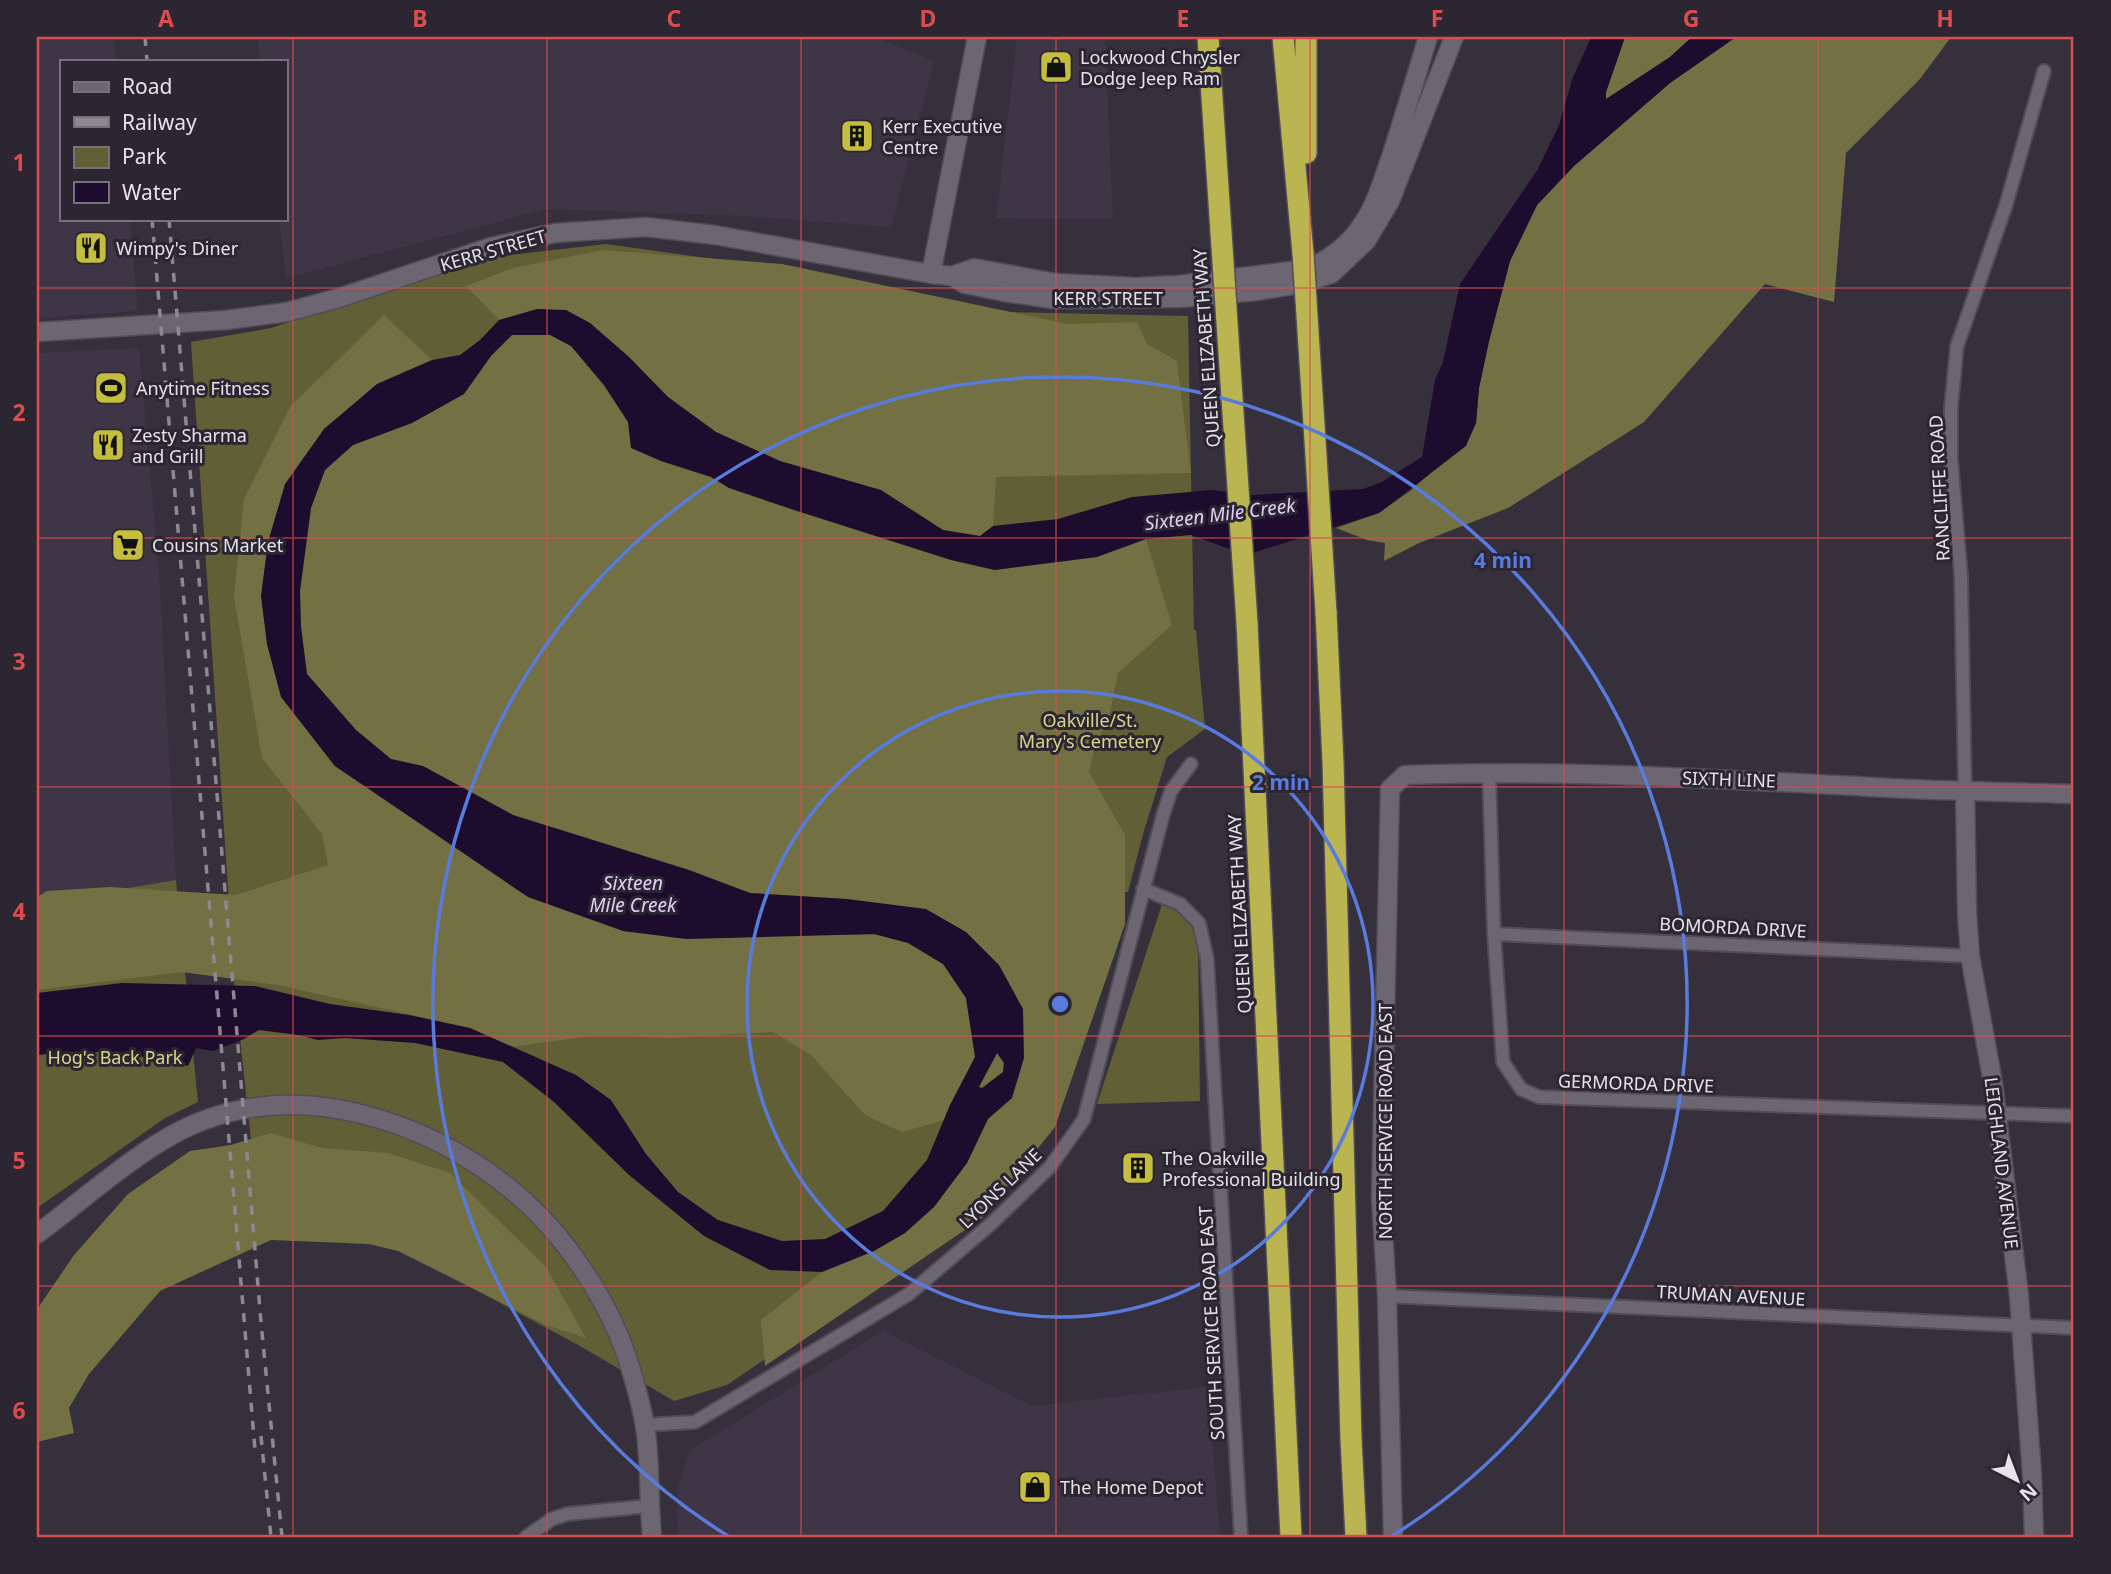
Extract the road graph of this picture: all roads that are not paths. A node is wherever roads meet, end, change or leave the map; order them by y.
1 (977, 37) edge
2 (1200, 37) edge
3 (1208, 37) edge
4 (1283, 37) edge
5 (1306, 37) edge
6 (1428, 37) edge
7 (1454, 37) edge
8 (2045, 71) dead end
9 (1213, 123) junction
10 (1303, 253) junction
11 (930, 274) junction
12 (952, 276) junction
13 (37, 332) edge
14 (1191, 764) dead end
15 (1489, 772) junction
16 (1390, 789) joint
17 (1965, 791) junction
18 (2074, 794) edge
19 (1143, 889) junction
20 (1494, 934) junction
21 (1970, 956) junction
22 (1996, 1112) junction
23 (2074, 1116) edge
24 (37, 1234) edge
25 (1387, 1296) junction
26 (2021, 1325) junction
27 (2074, 1328) edge
28 (644, 1426) junction
29 (649, 1506) junction
30 (526, 1537) edge
31 (652, 1537) edge
32 (1241, 1537) edge
33 (1291, 1537) edge
34 (1356, 1537) edge
35 (1393, 1537) edge
36 (2034, 1537) edge

1 - 11 street
2 - 9 highway
3 - 9 highway, QUEEN ELIZABETH WAY
4 - 10 highway
5 - 10 highway
6 - 12 street, KERR STREET
7 - 12 street, KERR STREET
8 - 17 street, RANCLIFFE ROAD
9 - 33 highway, QUEEN ELIZABETH WAY, bridge
10 - 34 highway, bridge
11 - 12 street, KERR STREET
11 - 13 street, KERR STREET
14 - 19 street, LYONS LANE
15 - 16 street, SIXTH LINE
15 - 17 street, SIXTH LINE
15 - 20 street, GERMORDA DRIVE
16 - 25 street, NORTH SERVICE ROAD EAST
17 - 18 street, SIXTH LINE
17 - 21 street, LEIGHLAND AVENUE
19 - 28 street, LYONS LANE
19 - 32 street, SOUTH SERVICE ROAD EAST
20 - 21 street, BOMORDA DRIVE
20 - 22 street, GERMORDA DRIVE
21 - 22 street, LEIGHLAND AVENUE
22 - 23 street, GERMORDA DRIVE
22 - 26 street, LEIGHLAND AVENUE
24 - 28 street
25 - 26 street, TRUMAN AVENUE
25 - 35 street, NORTH SERVICE ROAD EAST
26 - 27 street, TRUMAN AVENUE
26 - 36 street, LEIGHLAND AVENUE
28 - 29 street
29 - 30 street
29 - 31 street

